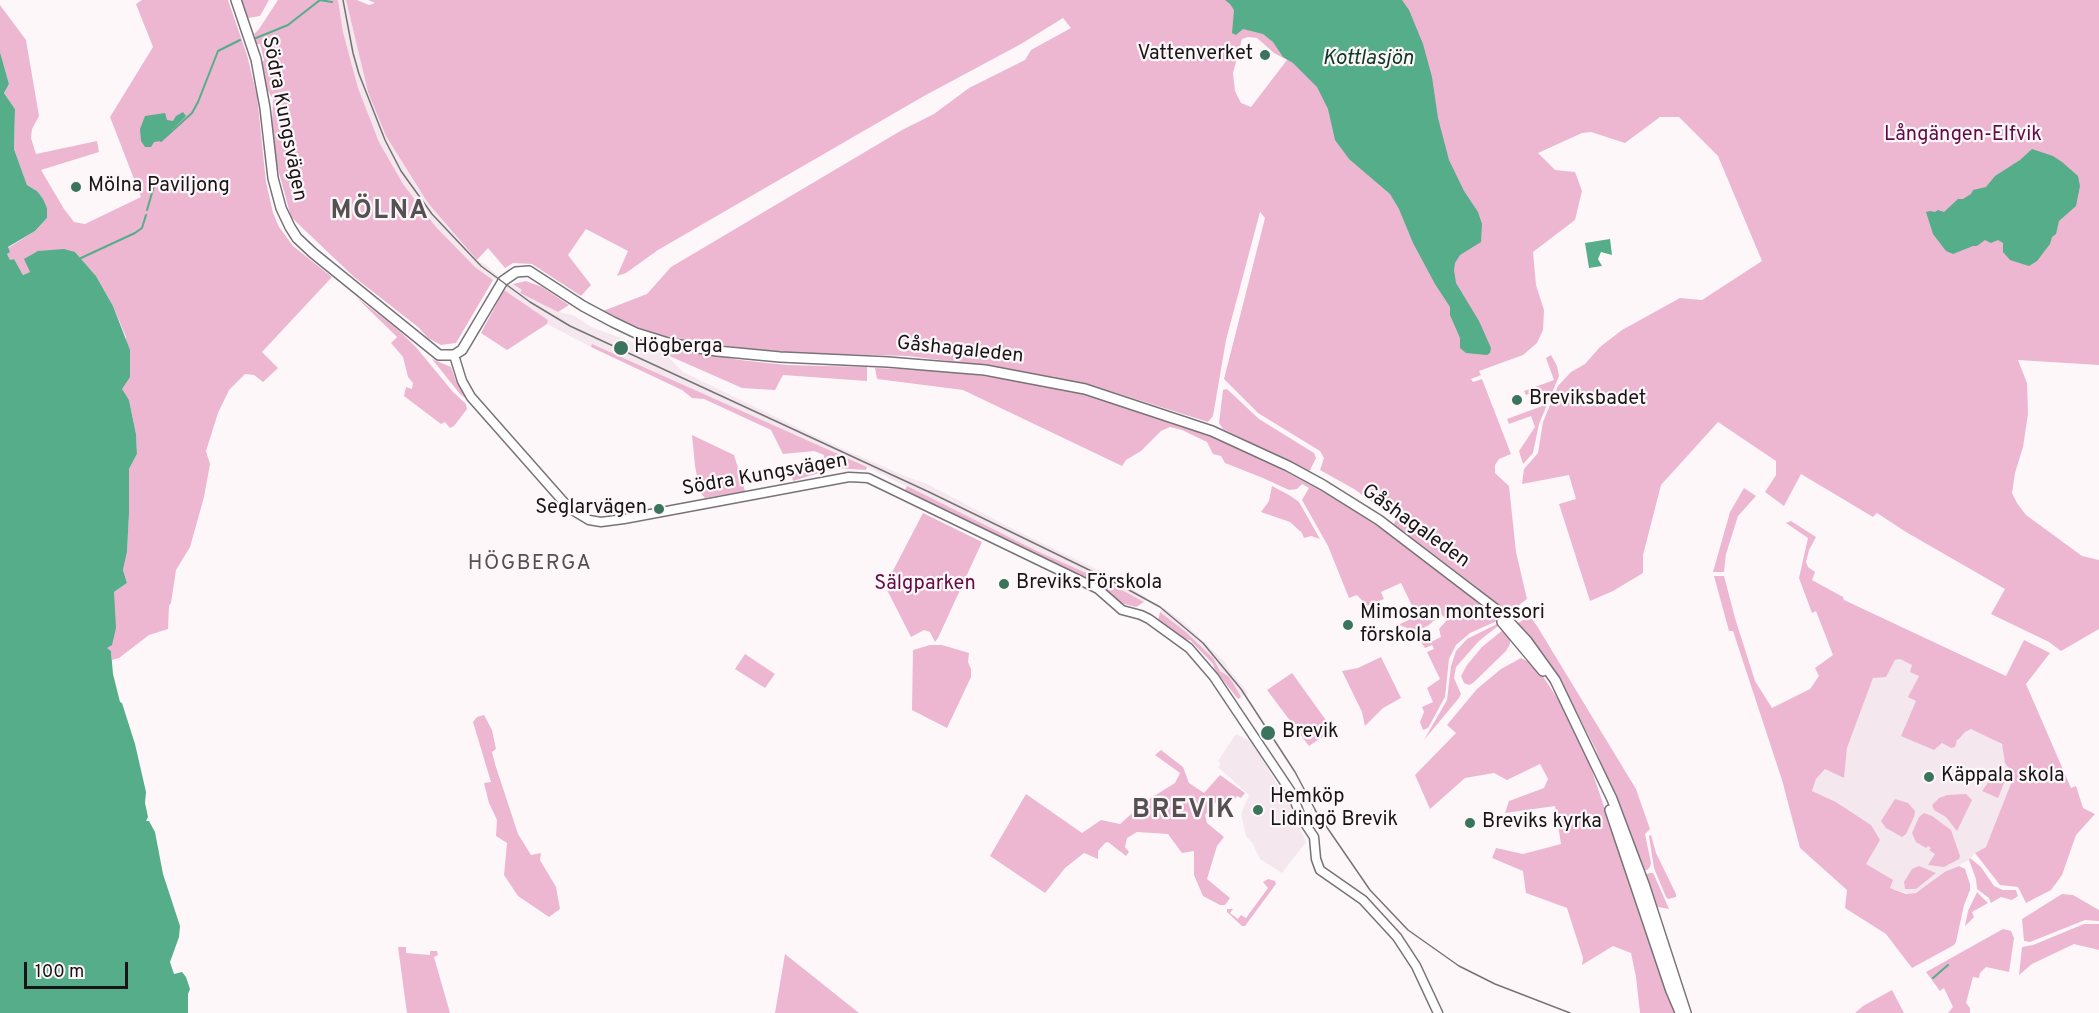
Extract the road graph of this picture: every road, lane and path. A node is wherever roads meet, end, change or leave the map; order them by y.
1 (236, 0) edge
2 (454, 355) junction
3 (1593, 756) junction
4 (1438, 1013) edge
5 (1681, 1013) edge
6 (1686, 1013) edge

1 - 2 main road, Södra Kungsvägen
2 - 3 main road, Gåshagaleden
2 - 4 street, Södra Kungsvägen
3 - 5 main road, Gåshagaleden
3 - 6 main road, Gåshagaleden

